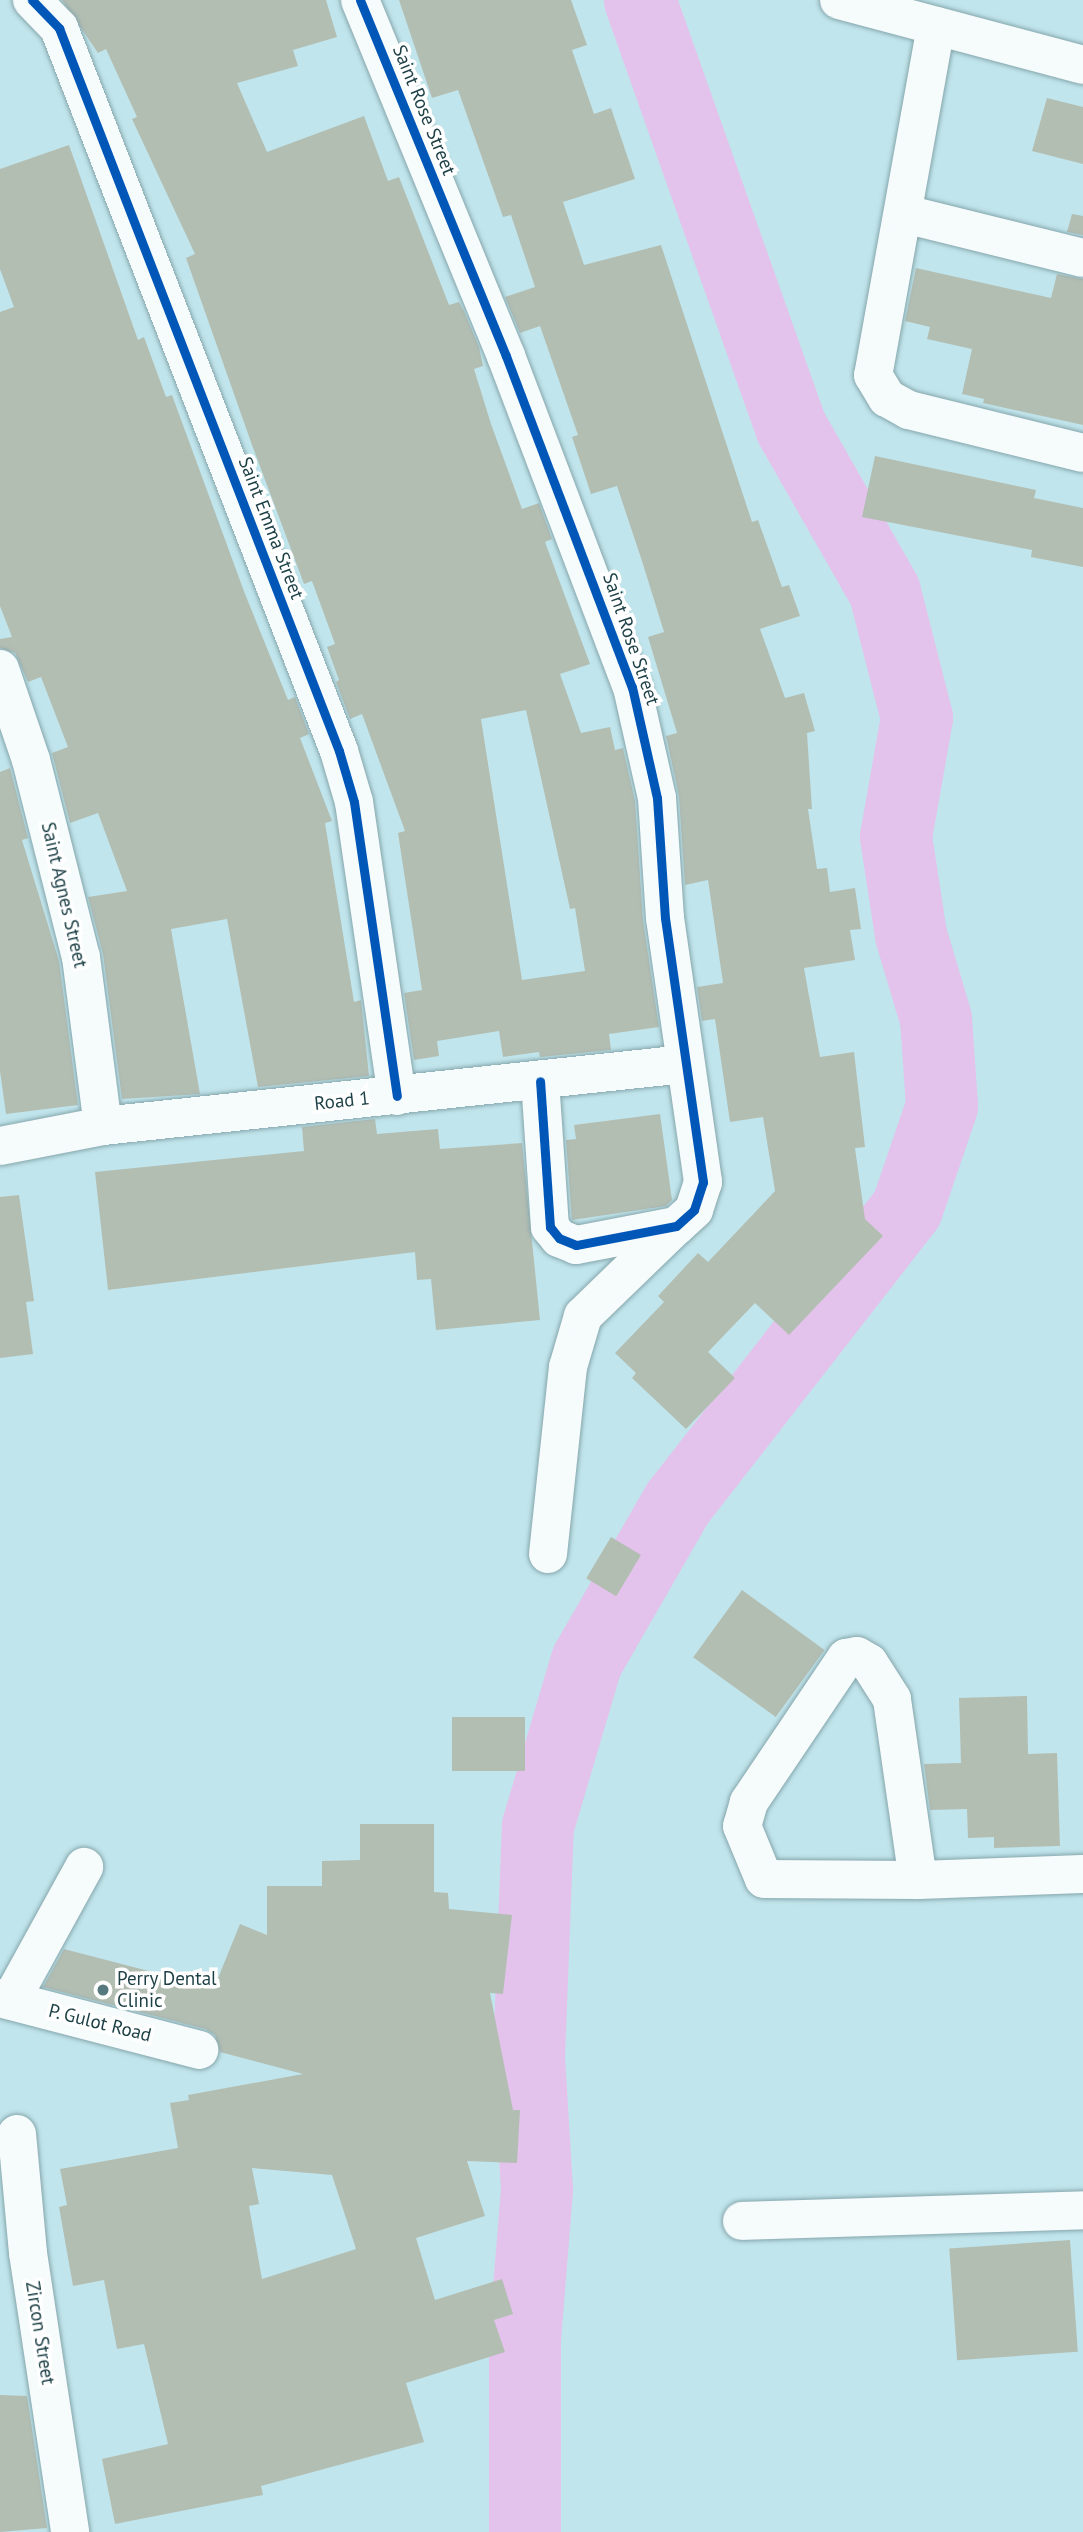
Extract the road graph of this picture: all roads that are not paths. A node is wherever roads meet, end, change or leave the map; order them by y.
1 (32, 0) edge
2 (360, 0) edge
3 (839, 0) edge
4 (936, 26) junction
5 (1083, 65) edge
6 (905, 214) junction
7 (1083, 258) edge
8 (1083, 453) edge
9 (0, 669) edge
10 (685, 1064) junction
11 (540, 1081) junction
12 (397, 1096) junction
13 (103, 1126) junction
14 (0, 1146) edge
15 (676, 1226) junction
16 (548, 1554) dead end
17 (84, 1867) dead end
18 (1083, 1874) edge
19 (918, 1880) junction
20 (6, 1999) edge
21 (199, 2050) dead end
22 (17, 2134) dead end
23 (1083, 2210) edge
24 (742, 2221) dead end
25 (14, 2253) edge
26 (70, 2532) edge

1 - 12 street, Saint Emma Street
2 - 10 street, Saint Rose Street
3 - 4 street
4 - 5 street
4 - 6 street
6 - 7 street
6 - 8 street
9 - 13 street, Saint Agnes Street
10 - 11 street, Road 1
10 - 15 street, Saint Rose Street
11 - 12 street, Road 1
11 - 15 street
12 - 13 street, Road 1
13 - 14 street, Road 1
15 - 16 street, Saint Rose Street
17 - 20 street
18 - 19 street
19 - 19 street
20 - 21 street, P. Gulot Road
22 - 25 street, Zircon Street
23 - 24 street
25 - 26 street, Zircon Street

